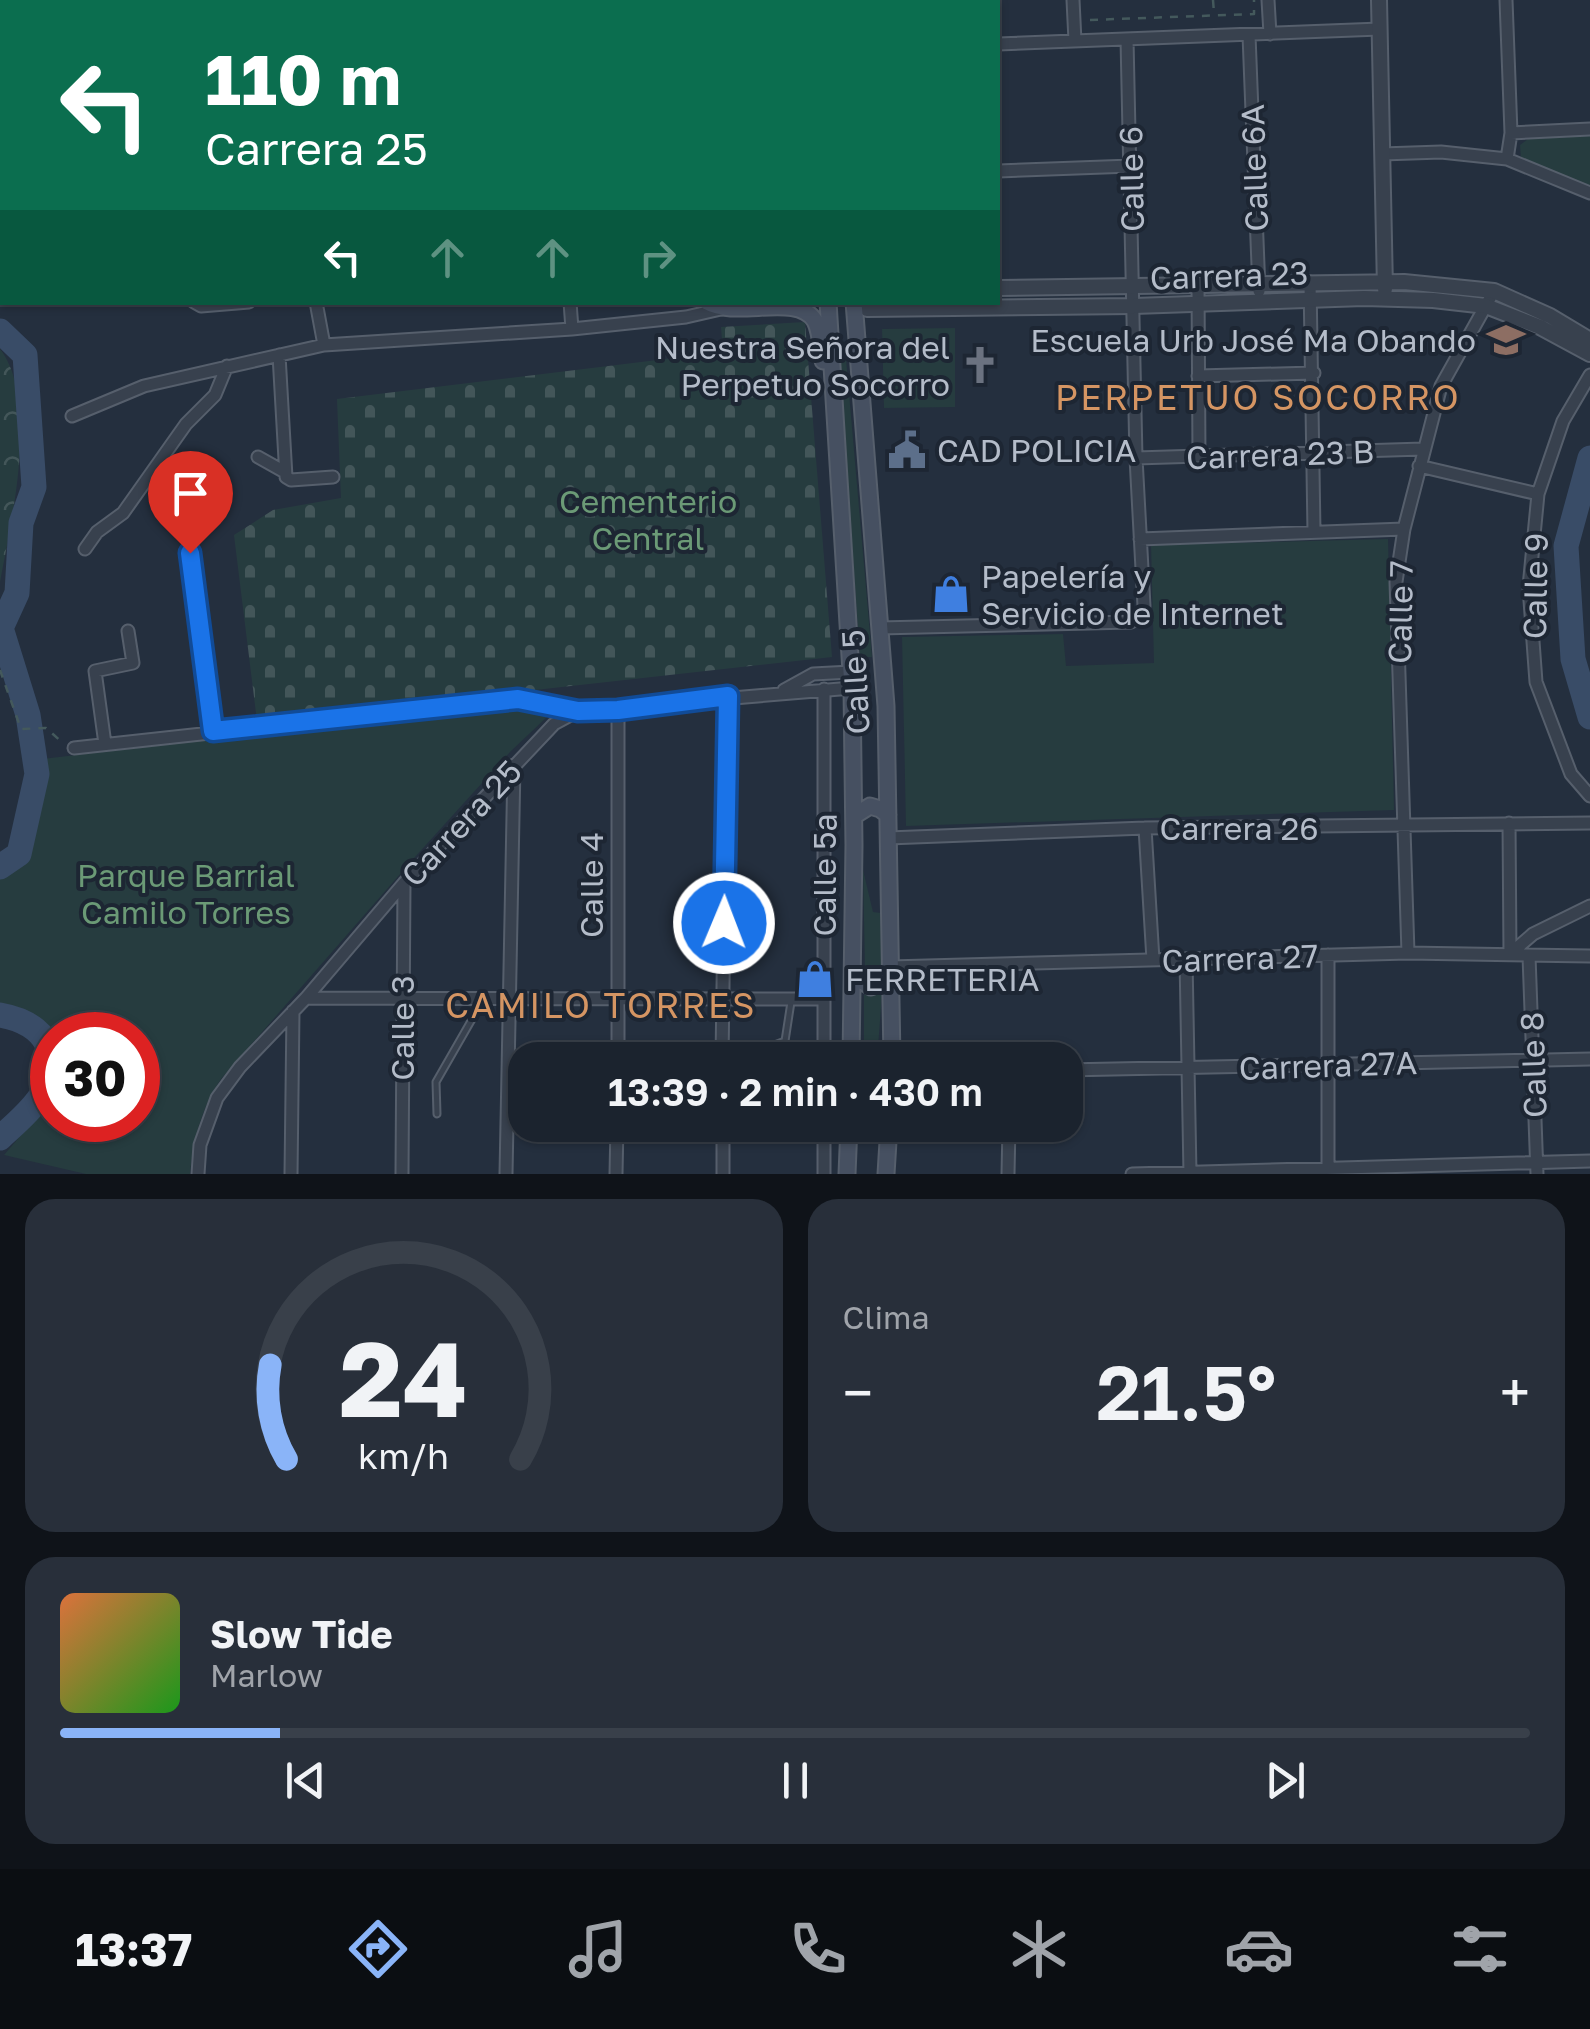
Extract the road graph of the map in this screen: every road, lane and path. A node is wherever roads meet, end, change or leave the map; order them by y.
1 (1074, 0) edge
2 (1214, 0) edge
3 (1254, 0) edge
4 (1268, 0) edge
5 (1379, 0) edge
6 (1506, 0) edge
7 (1214, 14) junction
8 (1086, 20) dead end
9 (1380, 29) junction
10 (1270, 34) junction
11 (1249, 35) junction
12 (1127, 40) junction
13 (1075, 41) junction
14 (1000, 44) edge
15 (1590, 129) edge
16 (1511, 133) junction
17 (1382, 154) junction
18 (1507, 159) junction
19 (1131, 166) junction
20 (1000, 171) edge
21 (1590, 193) edge
22 (1385, 281) junction
23 (1258, 282) junction
24 (1310, 282) junction
25 (1133, 285) junction
26 (1198, 285) junction
27 (1000, 288) edge
28 (1494, 291) junction
29 (1385, 298) junction
30 (1311, 300) junction
31 (1259, 302) junction
32 (1198, 304) junction
33 (317, 305) edge
34 (570, 305) edge
35 (687, 305) edge
36 (828, 305) edge
37 (857, 305) edge
38 (862, 305) edge
39 (714, 306) edge
40 (1134, 306) junction
41 (1486, 306) junction
42 (686, 317) junction
43 (572, 328) junction
44 (1590, 340) edge
45 (324, 345) junction
46 (1590, 354) edge
47 (279, 356) junction
48 (227, 366) junction
49 (1314, 372) junction
50 (1590, 375) edge
51 (1198, 376) junction
52 (834, 391) junction
53 (72, 416) dead end
54 (1423, 449) junction
55 (1315, 453) junction
56 (258, 456) dead end
57 (1200, 457) junction
58 (1136, 458) junction
59 (1419, 466) junction
60 (284, 471) junction
61 (333, 477) dead end
62 (1538, 494) junction
63 (1404, 529) junction
64 (1314, 532) junction
65 (1140, 540) junction
66 (85, 549) dead end
67 (190, 553) dead end
68 (880, 628) junction
69 (128, 630) dead end
70 (0, 670) edge
71 (852, 680) junction
72 (824, 689) junction
73 (780, 693) junction
74 (728, 696) junction
75 (886, 706) junction
76 (618, 710) junction
77 (578, 711) junction
78 (213, 731) junction
79 (105, 744) junction
80 (74, 748) joint
81 (514, 765) junction
82 (1590, 796) edge
83 (888, 815) junction
84 (854, 816) junction
85 (1590, 823) edge
86 (1509, 824) junction
87 (1403, 827) junction
88 (1146, 828) junction
89 (888, 838) junction
90 (404, 883) junction
91 (1590, 906) edge
92 (1408, 952) junction
93 (1510, 954) junction
94 (1328, 956) junction
95 (1529, 956) junction
96 (1590, 956) edge
97 (1186, 959) junction
98 (1152, 960) junction
99 (891, 973) junction
100 (853, 975) junction
101 (402, 996) junction
102 (306, 998) junction
103 (478, 998) junction
104 (510, 998) junction
105 (618, 998) junction
106 (722, 998) junction
107 (792, 999) junction
108 (824, 999) junction
109 (293, 1011) junction
110 (618, 1042) edge
111 (722, 1042) edge
112 (781, 1042) edge
113 (824, 1042) edge
114 (851, 1042) edge
115 (892, 1042) edge
116 (1590, 1059) edge
117 (1534, 1060) junction
118 (1329, 1064) junction
119 (1083, 1070) edge
120 (1188, 1070) junction
121 (437, 1114) dead end
122 (617, 1142) edge
123 (722, 1142) edge
124 (824, 1142) edge
125 (848, 1142) edge
126 (888, 1142) edge
127 (1008, 1142) edge
128 (1590, 1161) edge
129 (1537, 1168) edge
130 (1328, 1170) edge
131 (1435, 1170) edge
132 (1190, 1173) edge
133 (198, 1174) edge
134 (292, 1174) edge
135 (402, 1174) edge
136 (506, 1174) edge
137 (616, 1174) edge
138 (722, 1174) edge
139 (824, 1174) edge
140 (847, 1174) edge
141 (886, 1174) edge
142 (1008, 1174) edge
143 (1132, 1174) edge

1 - 13 street
2 - 7 path
3 - 7 path
4 - 10 street
5 - 9 street
6 - 16 street
7 - 8 path
9 - 10 street
9 - 17 street
10 - 11 street
11 - 12 street
11 - 23 street, Calle 6A
12 - 13 street
12 - 19 street, Calle 6
13 - 14 street
15 - 16 street
16 - 18 street
17 - 18 street
17 - 22 street
18 - 21 street
19 - 20 street
19 - 25 street, Calle 6
22 - 24 street, Carrera 23
22 - 28 street, Carrera 23
22 - 29 street
23 - 24 street, Carrera 23
23 - 26 street, Carrera 23
23 - 31 street, Calle 6A
24 - 30 street
25 - 26 street, Carrera 23
25 - 27 street, Carrera 23
25 - 40 street, Calle 6
26 - 32 street
28 - 41 street, Calle 7
28 - 44 street, Carrera 23
29 - 30 street, Carrera 23
29 - 41 street, Carrera 23
30 - 31 street, Carrera 23
30 - 49 street
31 - 32 street, Carrera 23
32 - 40 street, Carrera 23
32 - 51 street
33 - 45 street
34 - 43 street
35 - 42 street
36 - 52 main road, Calle 5
37 - 68 main road, Calle 5
38 - 40 street, Carrera 23
39 - 42 street
39 - 52 main road, Calle 5
40 - 58 street, Calle 6
41 - 46 street, Carrera 23
41 - 54 street, Calle 7
42 - 43 street
43 - 45 street
45 - 47 street
47 - 48 street
47 - 60 street
48 - 53 street
48 - 66 street
49 - 51 street
49 - 55 street
50 - 62 street, Calle 9
51 - 57 street
52 - 71 main road, Calle 5
54 - 55 street, Carrera 23 B
54 - 59 street, Calle 7
55 - 57 street, Carrera 23 B
55 - 64 street
56 - 60 street
57 - 58 street, Carrera 23 B
58 - 65 street, Calle 6
59 - 62 street
59 - 63 street, Calle 7
60 - 61 street
62 - 82 street, Calle 9
63 - 64 street
63 - 87 street, Calle 7
64 - 65 street
65 - 68 street, Calle 6
67 - 78 street
68 - 75 main road, Calle 5
69 - 79 street
70 - 80 path
71 - 72 street
71 - 73 street
71 - 75 main road
71 - 84 main road, Calle 5
72 - 73 street
72 - 108 street, Calle 5ª
73 - 74 street
74 - 76 street
74 - 106 street
75 - 83 main road, Calle 5
76 - 77 street
76 - 105 street, Calle 4
77 - 78 street
77 - 81 street, Carrera 25
78 - 79 street
79 - 80 street
81 - 90 street, Carrera 25
81 - 104 street
83 - 84 main road
83 - 89 main road, Calle 5
84 - 100 main road, Calle 5
85 - 86 street, Carrera 26
86 - 87 street, Carrera 26
86 - 93 street
87 - 88 street, Carrera 26
87 - 92 street, Calle 7
88 - 89 street, Carrera 26
88 - 98 street
89 - 99 main road, Calle 5
90 - 101 street, Calle 3
90 - 102 street, Carrera 25
91 - 93 street
92 - 93 street, Carrera 27
92 - 94 street, Carrera 27
93 - 95 street, Carrera 27
94 - 97 street, Carrera 27
94 - 118 street
95 - 96 street, Carrera 27
95 - 117 street, Calle 8
97 - 98 street, Carrera 27
97 - 120 street
98 - 99 street, Carrera 27
99 - 100 main road
99 - 115 main road, Calle 5
100 - 114 main road, Calle 5
101 - 102 street
101 - 103 street
101 - 135 street, Calle 3
102 - 109 street, Carrera 25
103 - 104 street
103 - 121 lane
104 - 105 street
104 - 136 street
105 - 106 street
105 - 110 street, Calle 4
106 - 107 street
106 - 111 street
107 - 108 street
107 - 112 lane
108 - 113 street, Calle 5ª
109 - 133 street, Carrera 25
109 - 134 street
116 - 117 street, Carrera 27A
117 - 118 street, Carrera 27A
117 - 129 street, Calle 8
118 - 120 street, Carrera 27A
118 - 130 street
119 - 120 street, Carrera 27A
120 - 132 street
122 - 137 street
123 - 138 street
124 - 139 street
125 - 140 main road
126 - 141 main road
127 - 142 street
128 - 129 street
129 - 131 street
130 - 131 street
130 - 132 street
132 - 143 street

